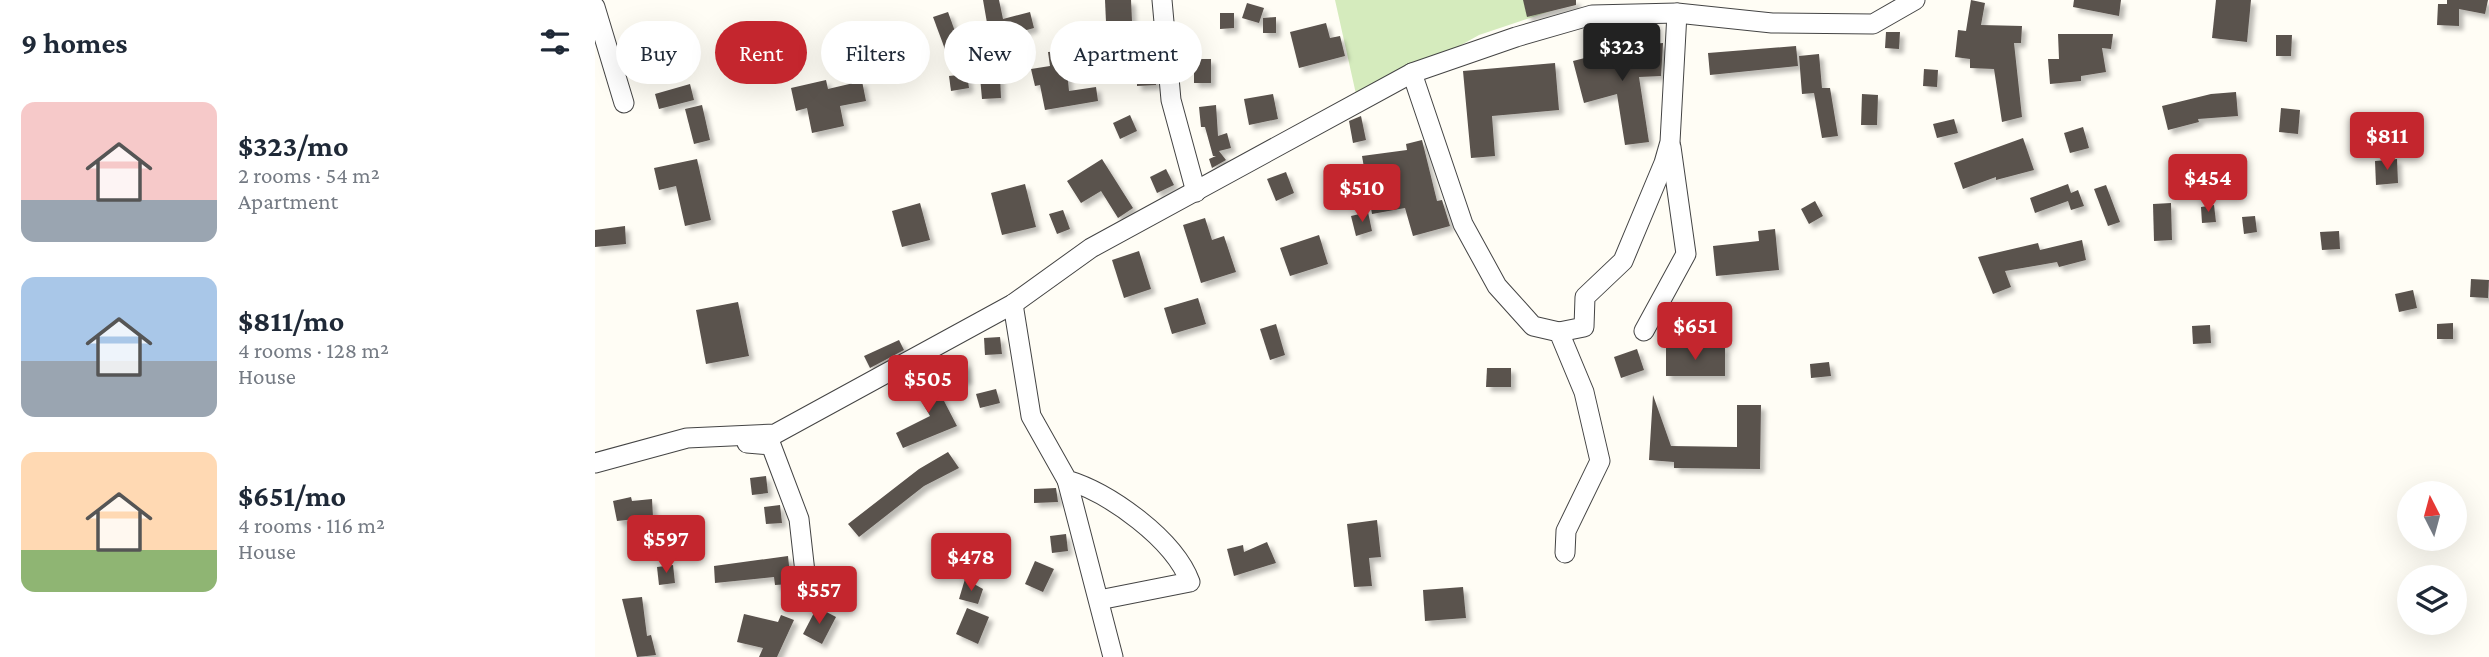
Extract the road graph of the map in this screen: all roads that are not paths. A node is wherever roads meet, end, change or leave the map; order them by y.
1 (1162, 0) edge
2 (1915, 0) edge
3 (595, 7) edge
4 (1677, 13) junction
5 (1412, 73) junction
6 (624, 103) dead end
7 (1671, 142) junction
8 (1196, 192) junction
9 (1013, 304) junction
10 (1644, 331) dead end
11 (1559, 332) junction
12 (687, 438) junction
13 (595, 463) edge
14 (1067, 480) junction
15 (1565, 553) dead end
16 (808, 599) dead end
17 (1099, 600) junction
18 (1113, 657) edge

1 - 8 street
2 - 4 street
3 - 6 street
4 - 5 street
4 - 7 street
5 - 8 street
5 - 11 street
7 - 10 street
7 - 11 street
8 - 9 street
9 - 12 street
9 - 14 street
11 - 15 street
12 - 13 street
12 - 16 street
14 - 17 street
14 - 17 street
17 - 18 street

